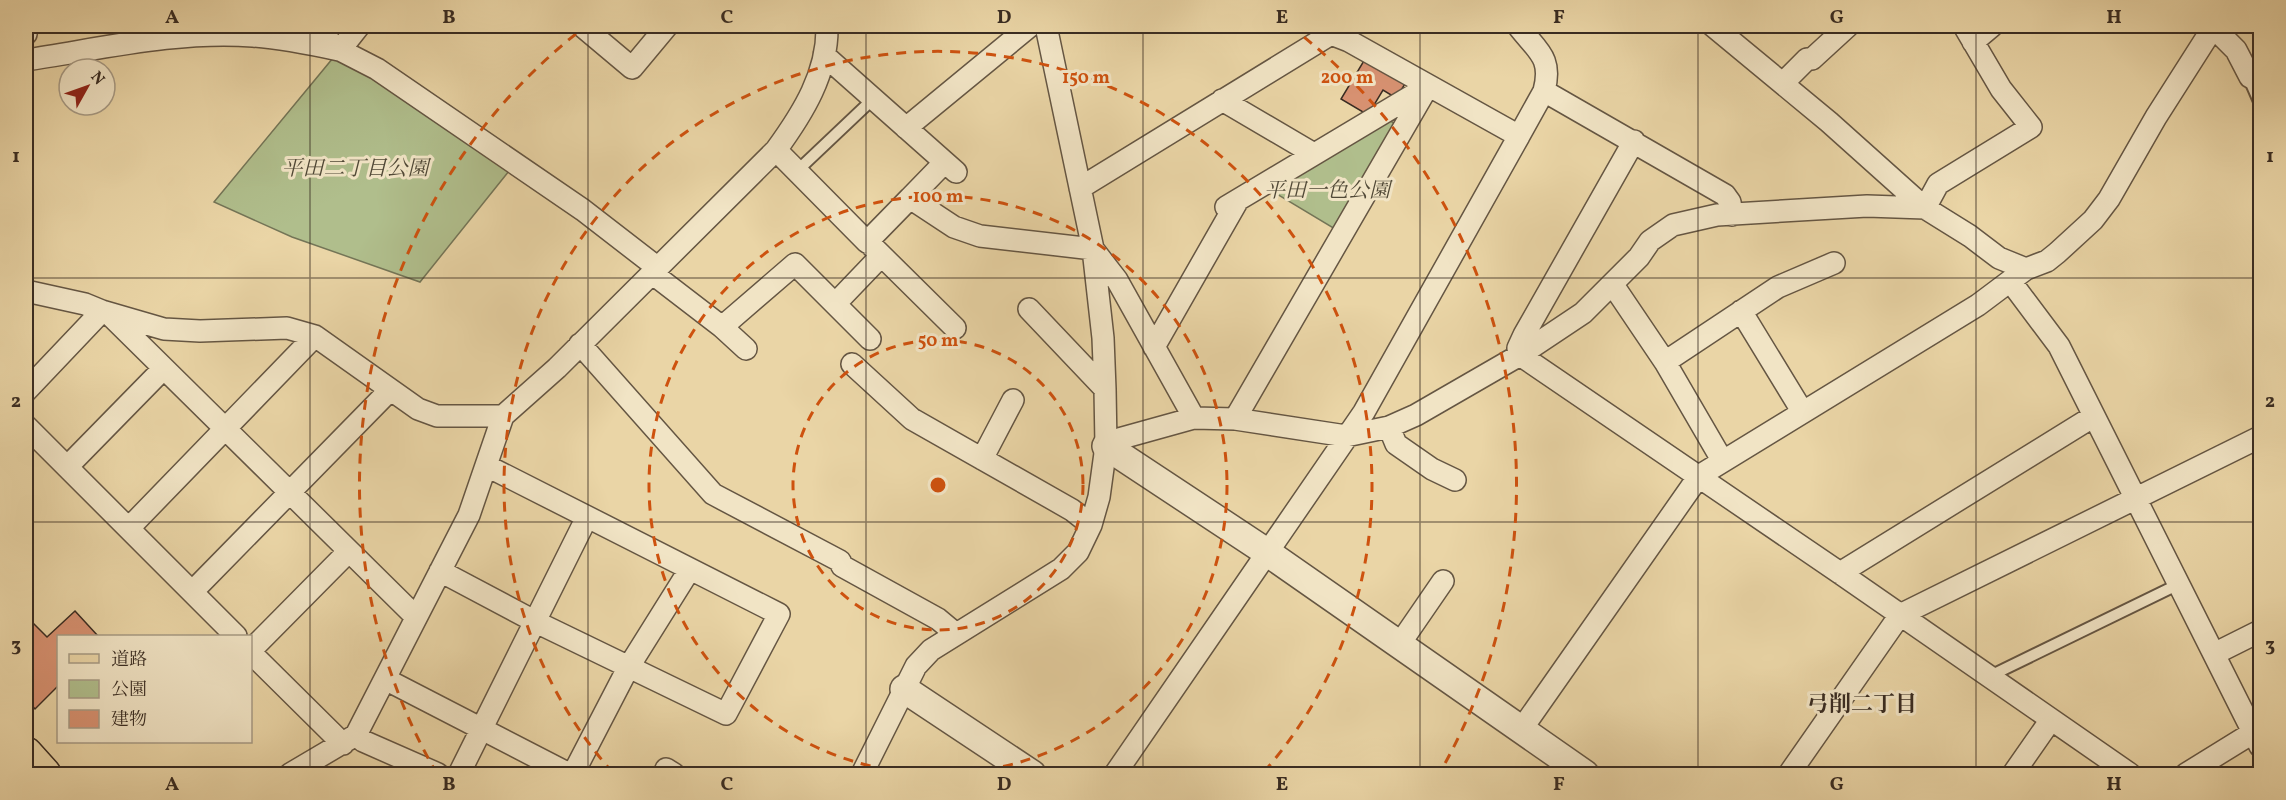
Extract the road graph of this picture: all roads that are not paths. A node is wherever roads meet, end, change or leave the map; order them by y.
1 (27, 26) edge
2 (311, 26) edge
3 (359, 26) edge
4 (582, 26) edge
5 (667, 26) edge
6 (827, 26) edge
7 (1030, 26) edge
8 (1046, 26) edge
9 (1518, 26) edge
10 (1848, 26) edge
11 (1992, 26) edge
12 (2212, 26) edge
13 (1723, 28) edge
14 (1316, 33) edge
15 (26, 34) edge
16 (1968, 34) edge
17 (340, 50) junction
18 (824, 55) junction
19 (26, 60) edge
20 (2250, 77) joint
21 (1783, 83) junction
22 (1428, 86) junction
23 (1544, 91) junction
24 (873, 99) junction
25 (1222, 100) junction
26 (2260, 104) edge
27 (906, 128) junction
28 (1520, 136) junction
29 (1634, 141) junction
30 (776, 150) junction
31 (1314, 154) junction
32 (797, 171) junction
33 (1080, 188) junction
34 (910, 198) junction
35 (1925, 208) junction
36 (1732, 215) junction
37 (874, 249) junction
38 (1093, 249) junction
39 (1834, 263) dead end
40 (656, 271) junction
41 (2019, 275) junction
42 (1612, 285) junction
43 (26, 291) edge
44 (835, 304) junction
45 (1029, 309) dead end
46 (105, 312) junction
47 (1741, 312) junction
48 (722, 327) junction
49 (955, 328) dead end
50 (315, 336) junction
51 (870, 339) dead end
52 (580, 344) junction
53 (1154, 347) junction
54 (746, 349) dead end
55 (1520, 355) junction
56 (1665, 362) junction
57 (852, 364) dead end
58 (163, 369) junction
59 (1105, 389) junction
60 (390, 390) junction
61 (26, 391) edge
62 (1012, 400) dead end
63 (1802, 411) junction
64 (503, 416) junction
65 (2094, 416) junction
66 (1194, 417) junction
67 (1235, 419) junction
68 (26, 426) edge
69 (1389, 427) junction
70 (224, 429) junction
71 (1346, 436) junction
72 (2260, 437) edge
73 (1106, 446) junction
74 (982, 459) junction
75 (1722, 460) junction
76 (487, 466) junction
77 (67, 467) junction
78 (1699, 476) junction
79 (1455, 480) dead end
80 (288, 492) junction
81 (2136, 499) junction
82 (587, 517) junction
83 (1091, 525) junction
84 (129, 528) junction
85 (349, 552) junction
86 (1268, 552) junction
87 (690, 569) junction
88 (440, 571) junction
89 (1840, 573) junction
90 (1443, 581) dead end
91 (2179, 584) junction
92 (192, 592) junction
93 (1900, 615) junction
94 (416, 617) junction
95 (536, 622) junction
96 (2260, 631) edge
97 (956, 634) junction
98 (235, 635) edge
99 (1399, 645) junction
100 (252, 649) edge
101 (252, 653) edge
102 (2214, 654) junction
103 (628, 668) junction
104 (1988, 677) junction
105 (385, 679) junction
106 (904, 689) junction
107 (2050, 721) junction
108 (482, 729) junction
109 (1521, 730) junction
110 (2258, 734) edge
111 (350, 739) junction
112 (26, 753) edge
113 (44, 774) edge
114 (290, 774) edge
115 (438, 774) edge
116 (459, 774) edge
117 (571, 774) edge
118 (862, 774) edge
119 (1032, 774) edge
120 (1115, 774) edge
121 (1585, 774) edge
122 (1789, 774) edge
123 (2013, 774) edge
124 (2130, 774) edge
125 (2186, 774) edge

1 - 15 street
2 - 17 street
3 - 17 street
4 - 5 street
6 - 18 street
7 - 27 street
8 - 33 street
9 - 23 street
10 - 21 street
11 - 16 street
12 - 20 street
12 - 41 street
13 - 21 street
14 - 22 street
14 - 25 street
16 - 35 street
17 - 19 street
17 - 40 street
18 - 24 street
18 - 30 street
20 - 26 lane
21 - 35 street
22 - 28 street
22 - 31 street
22 - 67 street
23 - 28 street
23 - 29 street
24 - 27 street
24 - 32 lane
25 - 31 street
25 - 33 street
27 - 34 street
28 - 71 street
29 - 36 street
29 - 55 street
30 - 32 street
30 - 40 street
31 - 53 street
32 - 37 street
33 - 38 street
34 - 37 street
34 - 38 street
35 - 36 street
35 - 41 street
36 - 42 street
37 - 44 street
37 - 49 street
38 - 53 street
38 - 59 street
39 - 47 street
40 - 48 street
40 - 52 street
41 - 63 street
41 - 65 street
42 - 55 street
42 - 56 street
43 - 46 street
44 - 48 street
44 - 51 street
45 - 59 street
46 - 50 street
46 - 58 street
46 - 61 street
47 - 56 street
47 - 63 street
48 - 54 street
50 - 60 street
50 - 70 street
52 - 64 street
52 - 97 street
53 - 66 street
55 - 69 street
55 - 78 street
56 - 75 street
57 - 74 street
58 - 70 street
58 - 77 street
59 - 73 street
60 - 64 street
60 - 80 street
62 - 74 street
63 - 75 street
64 - 76 street
65 - 81 street
65 - 89 street
66 - 67 street
66 - 73 street
67 - 71 street
68 - 77 street
69 - 71 street
69 - 79 street
70 - 80 street
70 - 84 street
71 - 86 street
72 - 81 street
73 - 83 street
73 - 86 street
74 - 83 street
75 - 78 street
76 - 82 street
76 - 88 street
77 - 84 street
78 - 89 street
78 - 109 street
80 - 85 street
80 - 92 street
81 - 91 street
81 - 93 street
82 - 87 street
82 - 95 street
83 - 97 street
84 - 92 street
85 - 94 street
85 - 100 street
86 - 99 street
86 - 120 street
87 - 103 street
87 - 103 street
88 - 94 street
88 - 95 street
89 - 93 street
90 - 99 street
91 - 102 street
91 - 104 lane
92 - 98 street
93 - 104 street
93 - 122 street
94 - 105 street
95 - 103 street
95 - 108 street
96 - 102 street
97 - 106 street
99 - 109 street
101 - 111 street
102 - 110 street
103 - 117 street
104 - 107 street
105 - 108 street
105 - 111 street
106 - 118 street
106 - 119 street
107 - 123 street
107 - 124 street
108 - 116 street
108 - 117 street
109 - 121 street
110 - 125 street
111 - 114 street
111 - 115 street
112 - 113 main road

